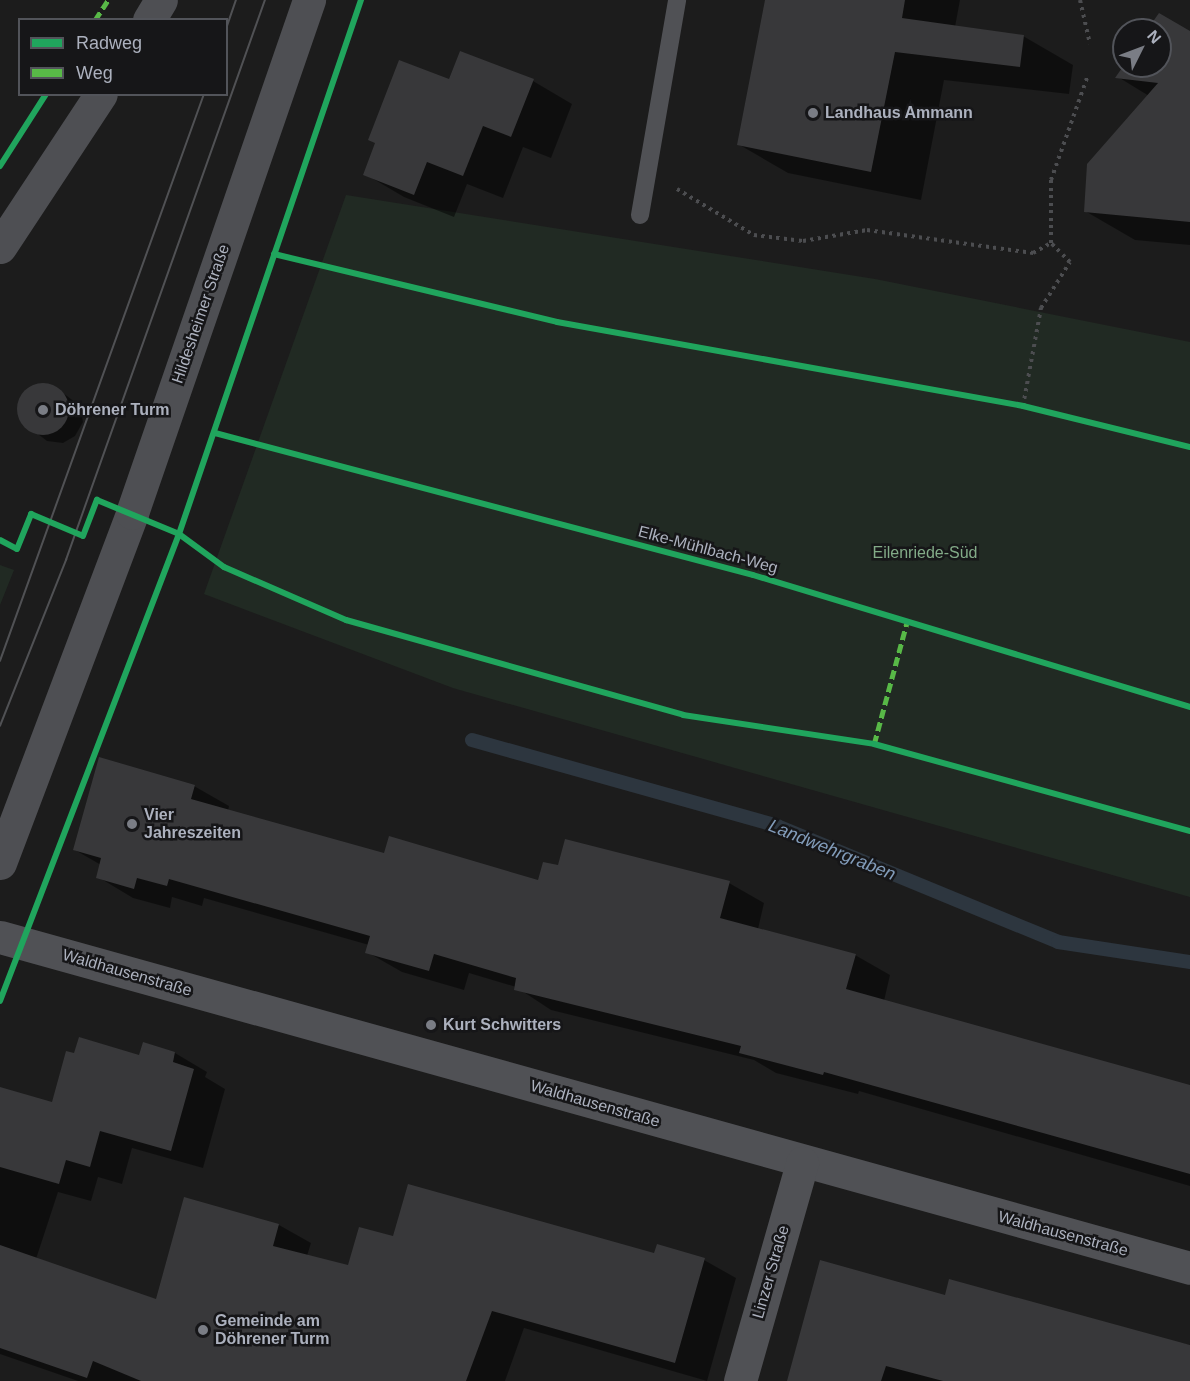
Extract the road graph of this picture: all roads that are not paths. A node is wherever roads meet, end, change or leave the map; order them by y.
1 (161, 0) edge
2 (309, 0) edge
3 (678, 0) edge
4 (150, 18) edge
5 (99, 96) edge
6 (640, 215) dead end
7 (0, 247) edge
8 (0, 863) edge
9 (0, 937) edge
10 (802, 1163) junction
11 (1190, 1268) edge
12 (740, 1381) edge

1 - 4 main road
2 - 8 main road, Hildesheimer Straße
3 - 6 lane
5 - 7 main road
9 - 10 street, Waldhausenstraße
10 - 11 street, Waldhausenstraße
10 - 12 street, Linzer Straße

